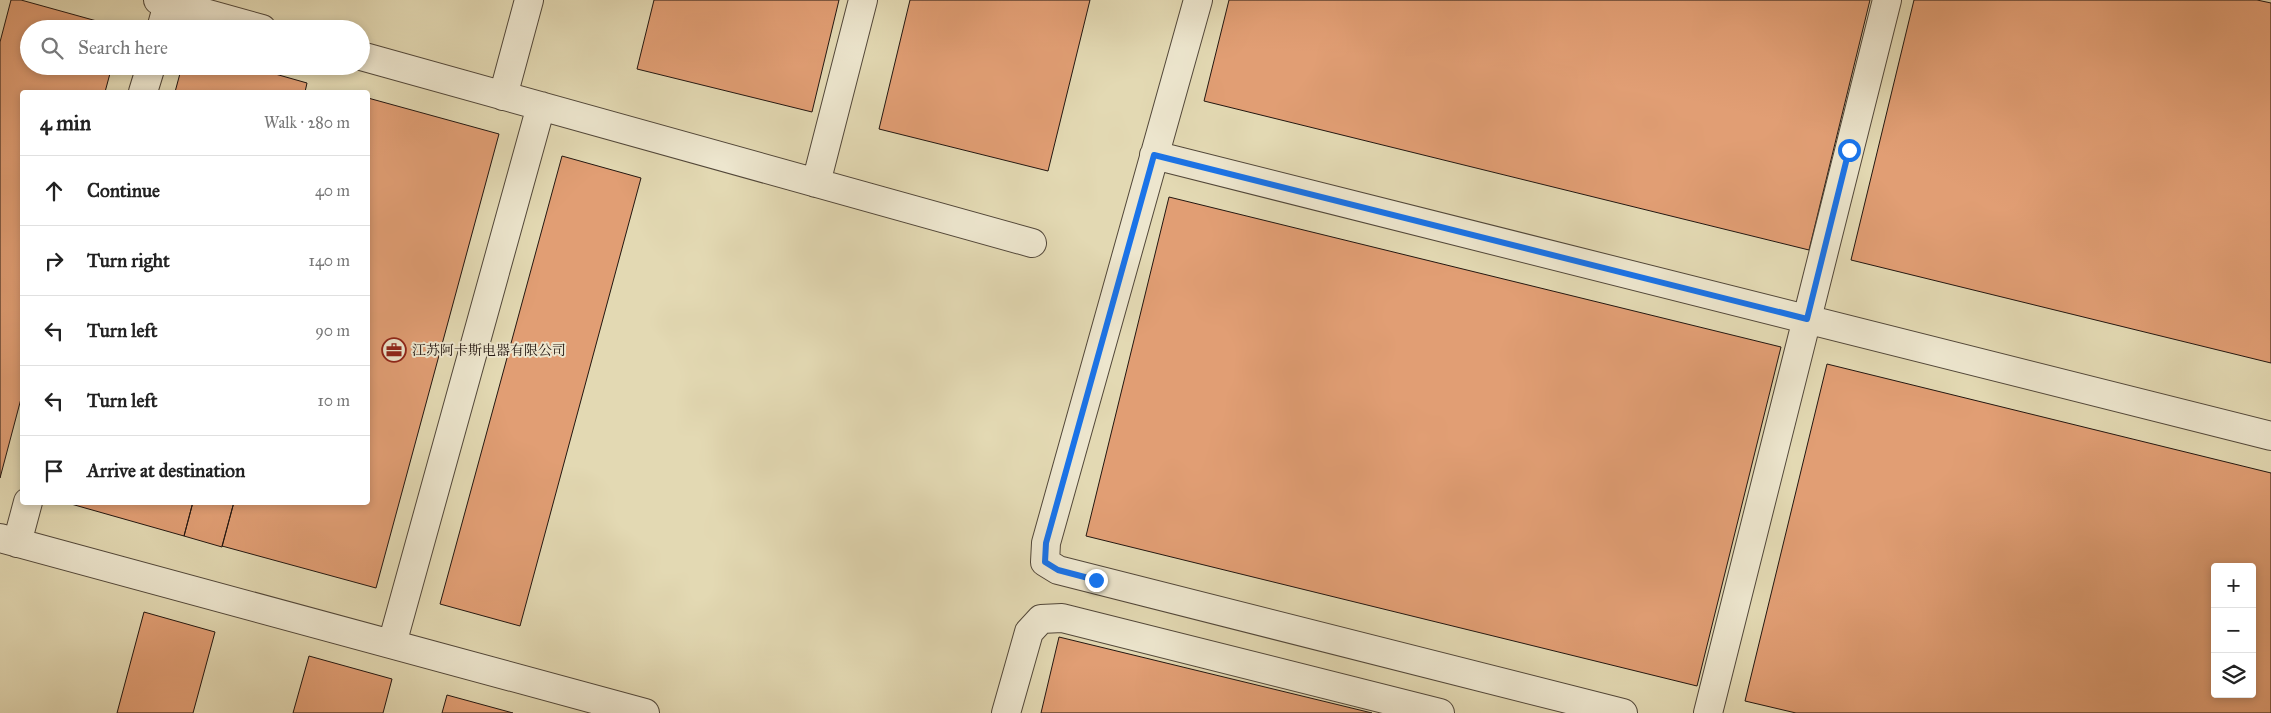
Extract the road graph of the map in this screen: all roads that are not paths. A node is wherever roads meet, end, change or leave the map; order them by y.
1 (528, 0) edge
2 (863, 0) edge
3 (1198, 0) edge
4 (1887, 0) edge
5 (165, 1) edge
6 (162, 20) edge
7 (231, 20) edge
8 (370, 59) edge
9 (148, 75) edge
10 (144, 90) edge
11 (503, 96) junction
12 (541, 106) junction
13 (1154, 155) junction
14 (816, 183) junction
15 (1032, 243) dead end
16 (1807, 319) junction
17 (2271, 436) edge
18 (26, 505) edge
19 (9, 540) edge
20 (392, 644) junction
21 (645, 713) edge
22 (1006, 713) edge
23 (1440, 713) edge
24 (1623, 713) edge
25 (1708, 713) edge

1 - 11 lane
2 - 14 lane
3 - 13 lane
4 - 16 lane
5 - 6 lane
5 - 7 lane
8 - 11 lane
9 - 10 lane
11 - 12 lane
12 - 14 lane
12 - 20 lane
13 - 16 lane
13 - 24 lane
14 - 15 lane
16 - 17 lane
16 - 25 lane
18 - 19 lane
19 - 20 lane
20 - 21 lane
22 - 23 lane

